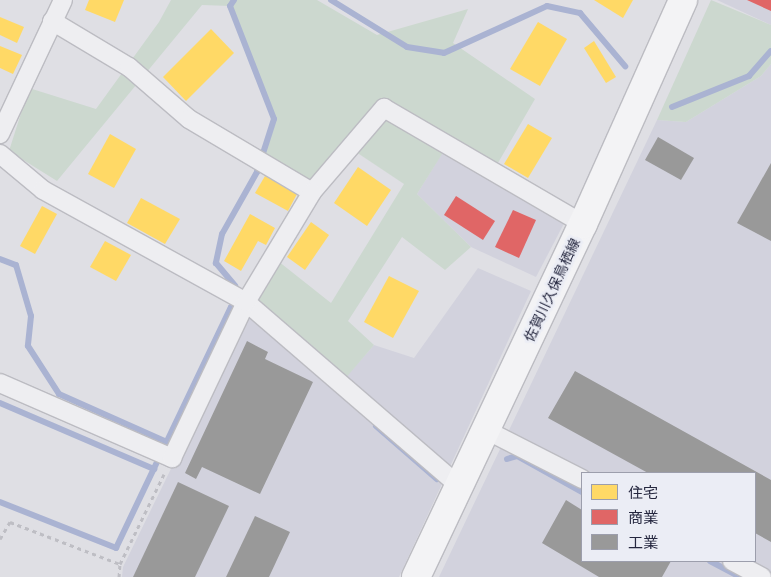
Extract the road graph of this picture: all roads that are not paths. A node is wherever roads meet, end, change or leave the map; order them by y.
1 (63, 0) edge
2 (682, 0) edge
3 (52, 21) junction
4 (0, 134) edge
5 (0, 154) edge
6 (312, 192) junction
7 (582, 224) junction
8 (246, 302) junction
9 (0, 383) edge
10 (486, 430) junction
11 (581, 478) edge
12 (459, 486) junction
13 (734, 562) edge
14 (416, 577) edge
15 (762, 577) edge

1 - 3 street
2 - 7 main road, 佐賀川久保鳥栖線
3 - 4 street
3 - 6 street
5 - 8 street
6 - 7 street
6 - 8 street
7 - 10 main road, 佐賀川久保鳥栖線
8 - 9 street
8 - 12 street
10 - 11 street
10 - 12 main road, 佐賀川久保鳥栖線
12 - 14 main road, 佐賀川久保鳥栖線
13 - 15 street

